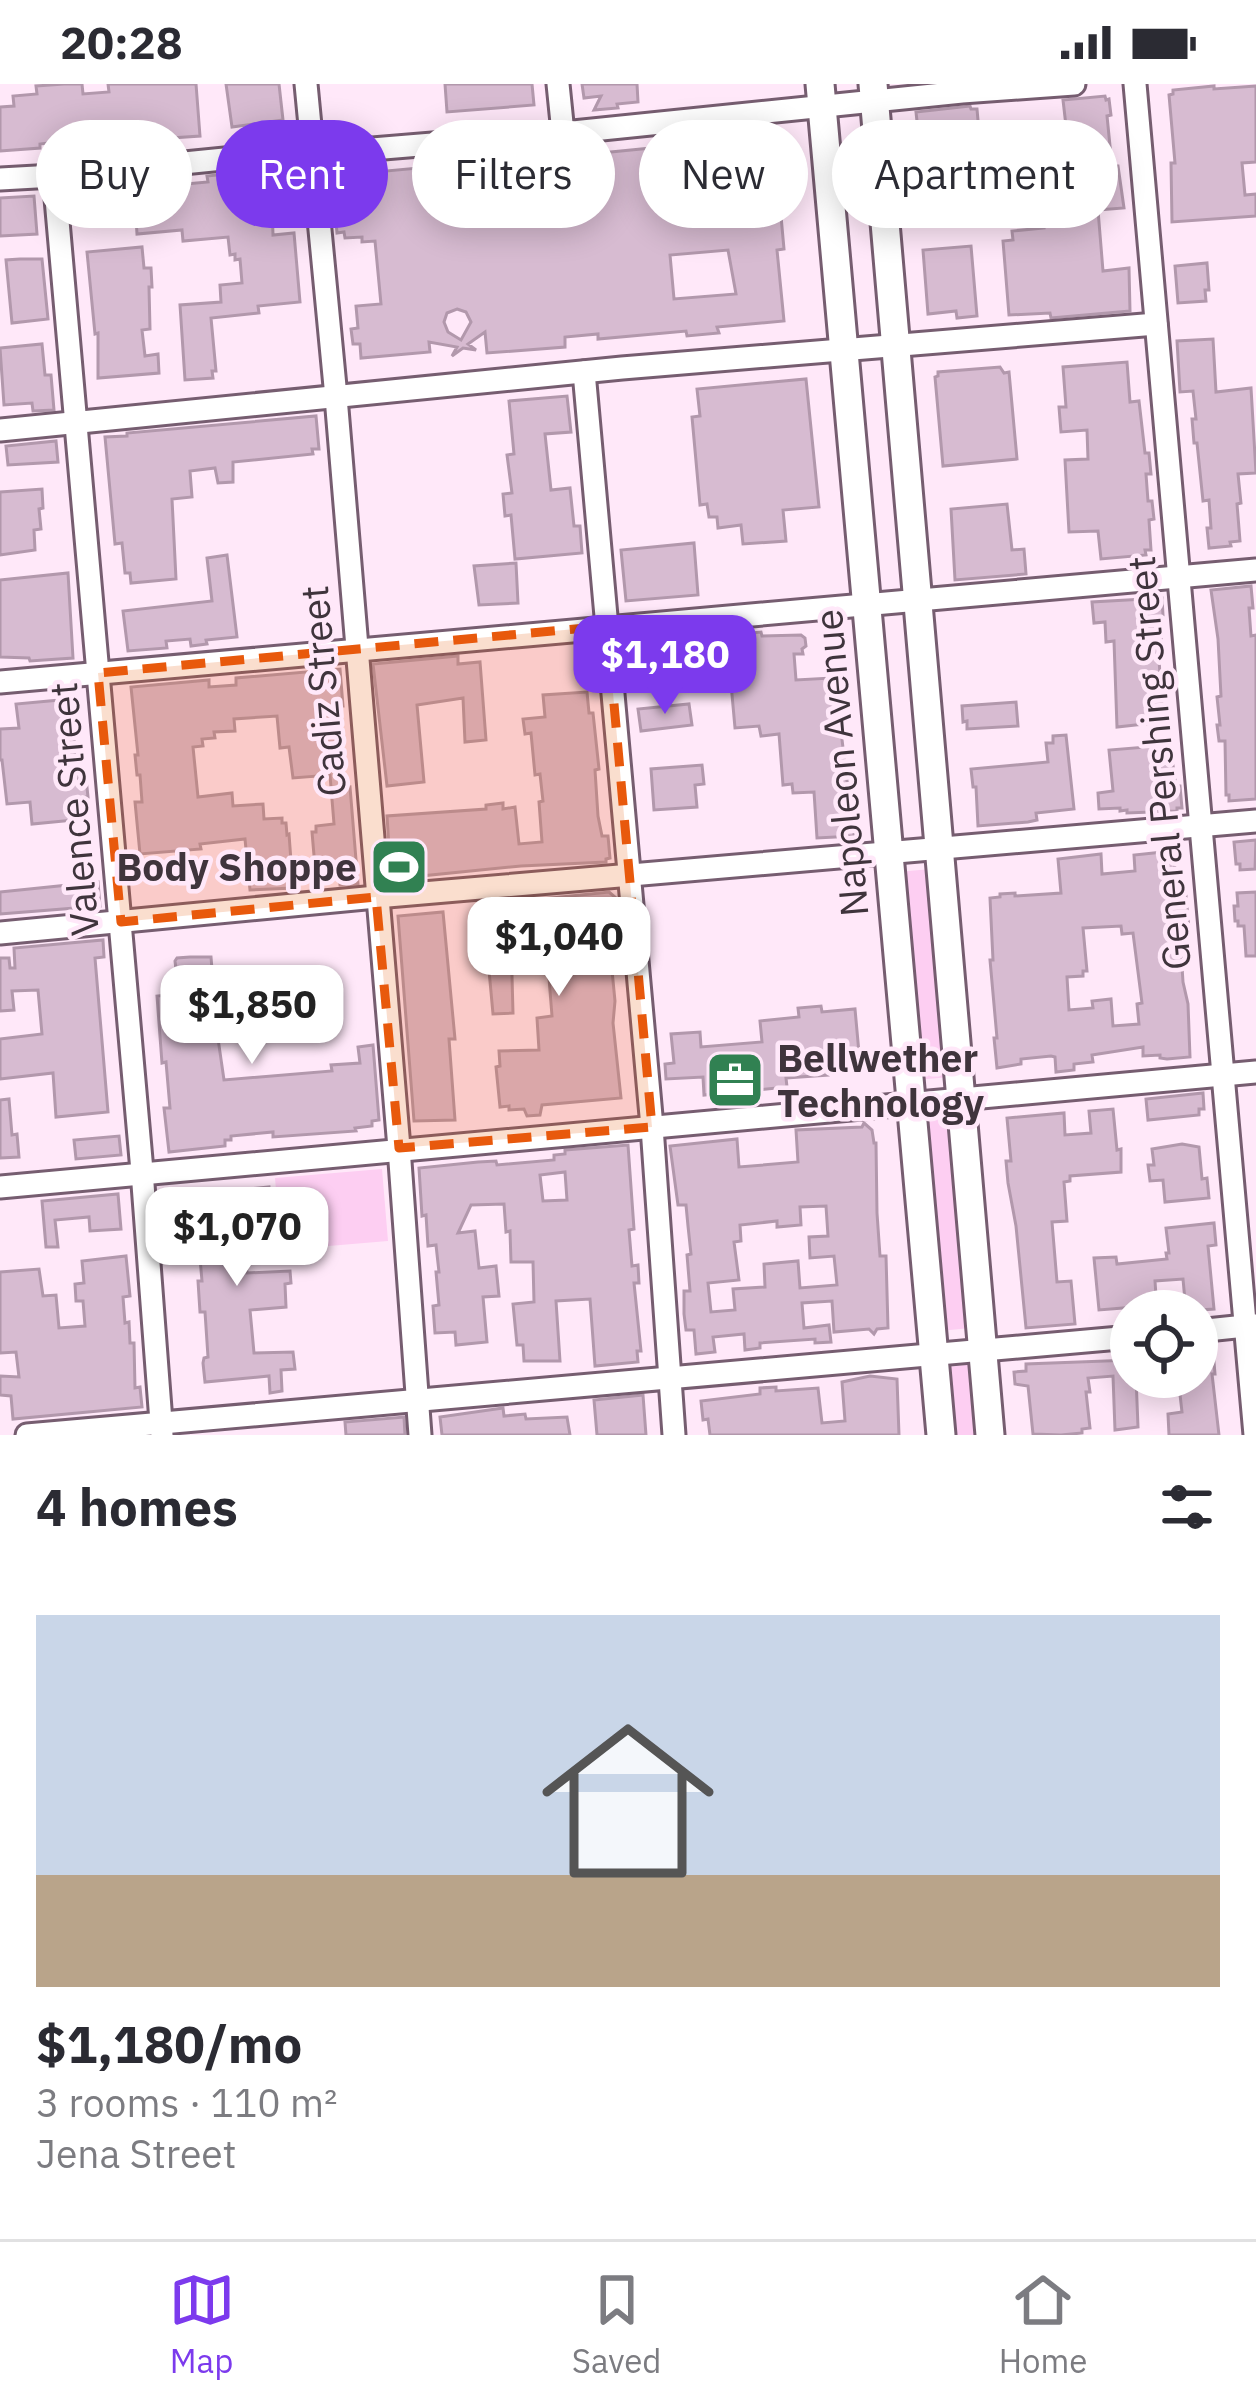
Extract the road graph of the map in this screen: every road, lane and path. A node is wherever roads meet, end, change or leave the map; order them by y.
1 (307, 84) edge
2 (558, 84) edge
3 (1074, 84) edge
4 (1135, 84) edge
5 (874, 93) edge
6 (821, 96) edge
7 (310, 120) edge
8 (562, 120) edge
9 (615, 126) edge
10 (36, 177) edge
11 (0, 179) edge
12 (59, 228) edge
13 (320, 228) edge
14 (1156, 324) junction
15 (896, 345) junction
16 (843, 349) junction
17 (584, 372) junction
18 (336, 397) junction
19 (77, 423) junction
20 (0, 430) edge
21 (1256, 570) edge
22 (1178, 577) junction
23 (917, 601) junction
24 (866, 605) junction
25 (607, 626) junction
26 (355, 651) junction
27 (98, 673) junction
28 (0, 682) edge
29 (1256, 821) edge
30 (1201, 826) junction
31 (938, 849) junction
32 (888, 854) junction
33 (629, 875) junction
34 (376, 897) junction
35 (121, 922) junction
36 (0, 933) edge
37 (1256, 1072) edge
38 (1222, 1075) junction
39 (960, 1097) junction
40 (911, 1102) junction
41 (652, 1127) junction
42 (399, 1148) junction
43 (142, 1172) junction
44 (0, 1186) edge
45 (1251, 1326) edge
46 (1218, 1328) edge
47 (1110, 1338) edge
48 (982, 1350) junction
49 (934, 1354) junction
50 (668, 1378) junction
51 (416, 1400) junction
52 (161, 1428) edge
53 (27, 1435) edge
54 (420, 1435) edge
55 (674, 1435) edge
56 (941, 1435) edge
57 (990, 1435) edge
58 (1255, 1435) edge

1 - 7 street, Cadiz Street
2 - 8 street
3 - 5 street
4 - 14 street, General Pershing Street
5 - 6 street
5 - 15 main road
6 - 9 street
6 - 16 main road, Napoleon Avenue
10 - 11 street
12 - 19 street, Valence Street
13 - 18 street, Cadiz Street
14 - 15 street
14 - 22 street, General Pershing Street
15 - 16 street
15 - 23 main road
16 - 17 street
16 - 24 main road, Napoleon Avenue
17 - 18 street
17 - 25 street
18 - 19 street
18 - 26 street, Cadiz Street
19 - 20 street
19 - 27 street, Valence Street
21 - 22 street
22 - 23 street
22 - 30 street, General Pershing Street
23 - 24 street
23 - 31 main road
24 - 25 street
24 - 32 main road, Napoleon Avenue
25 - 26 street
25 - 33 street
26 - 27 street
26 - 34 street, Cadiz Street
27 - 28 street
27 - 35 street, Valence Street
29 - 30 street
30 - 31 street
30 - 38 street, General Pershing Street
31 - 32 street
31 - 39 main road
32 - 33 street
32 - 40 main road, Napoleon Avenue
33 - 34 street
33 - 41 street
34 - 35 street
34 - 42 street, Cadiz Street
35 - 36 street
35 - 43 street, Valence Street
37 - 38 street
38 - 39 street
38 - 45 street, General Pershing Street
39 - 40 street
39 - 48 main road
40 - 41 street
40 - 49 main road, Napoleon Avenue
41 - 42 street
41 - 50 street
42 - 43 street
42 - 51 street, Cadiz Street
43 - 44 street
43 - 52 street, Valence Street
45 - 46 street
45 - 58 street, General Pershing Street
47 - 48 street
48 - 49 street
48 - 57 main road
49 - 50 street
49 - 56 main road, Napoleon Avenue
50 - 51 street
50 - 55 street
51 - 52 street
51 - 54 street, Cadiz Street
52 - 53 street

